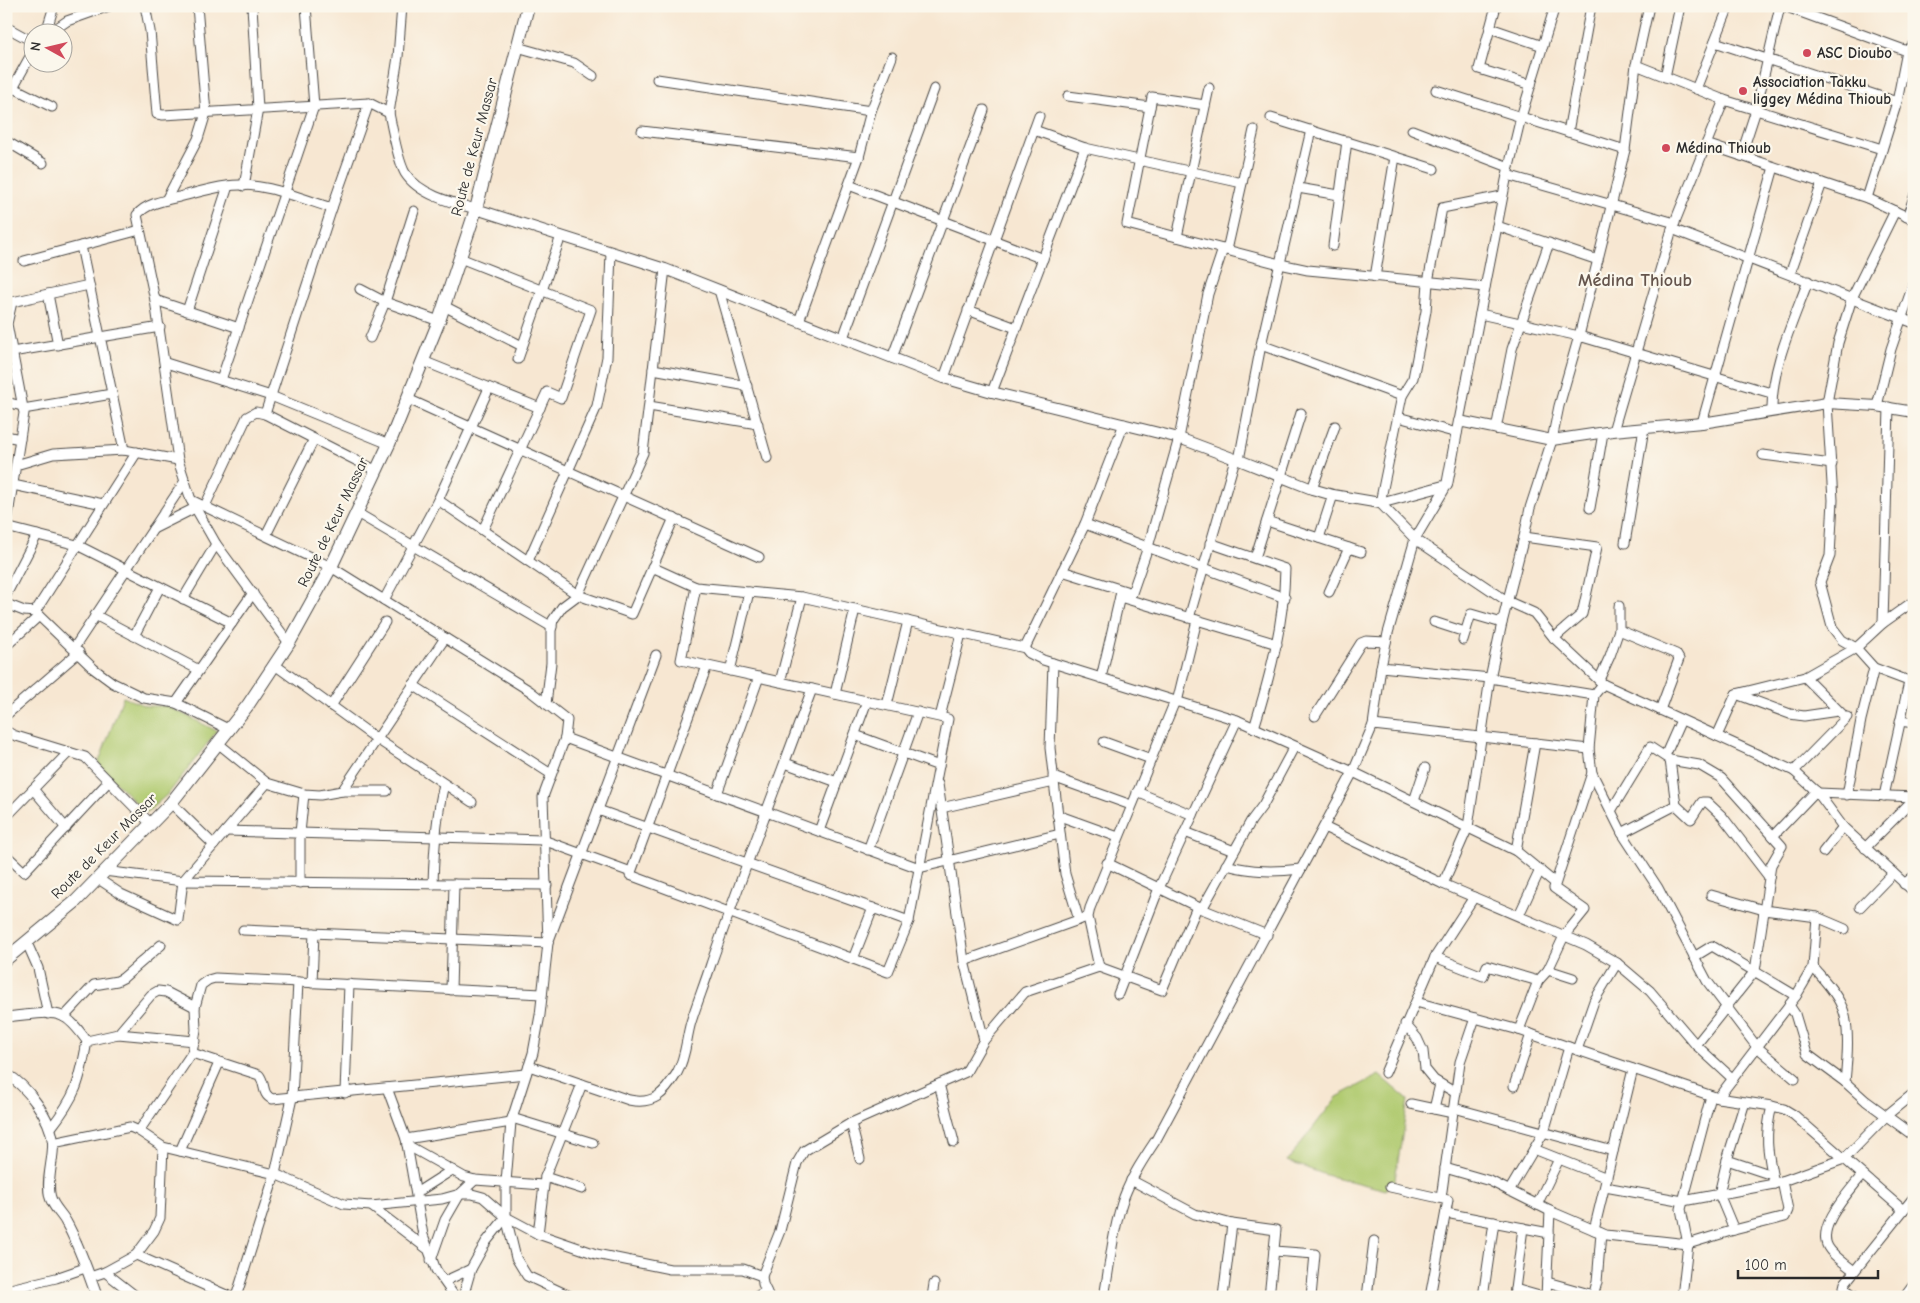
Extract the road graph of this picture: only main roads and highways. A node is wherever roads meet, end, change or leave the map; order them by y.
1 (528, 6) edge
2 (6, 959) edge

1 - 2 main road, Route de Keur Massar

